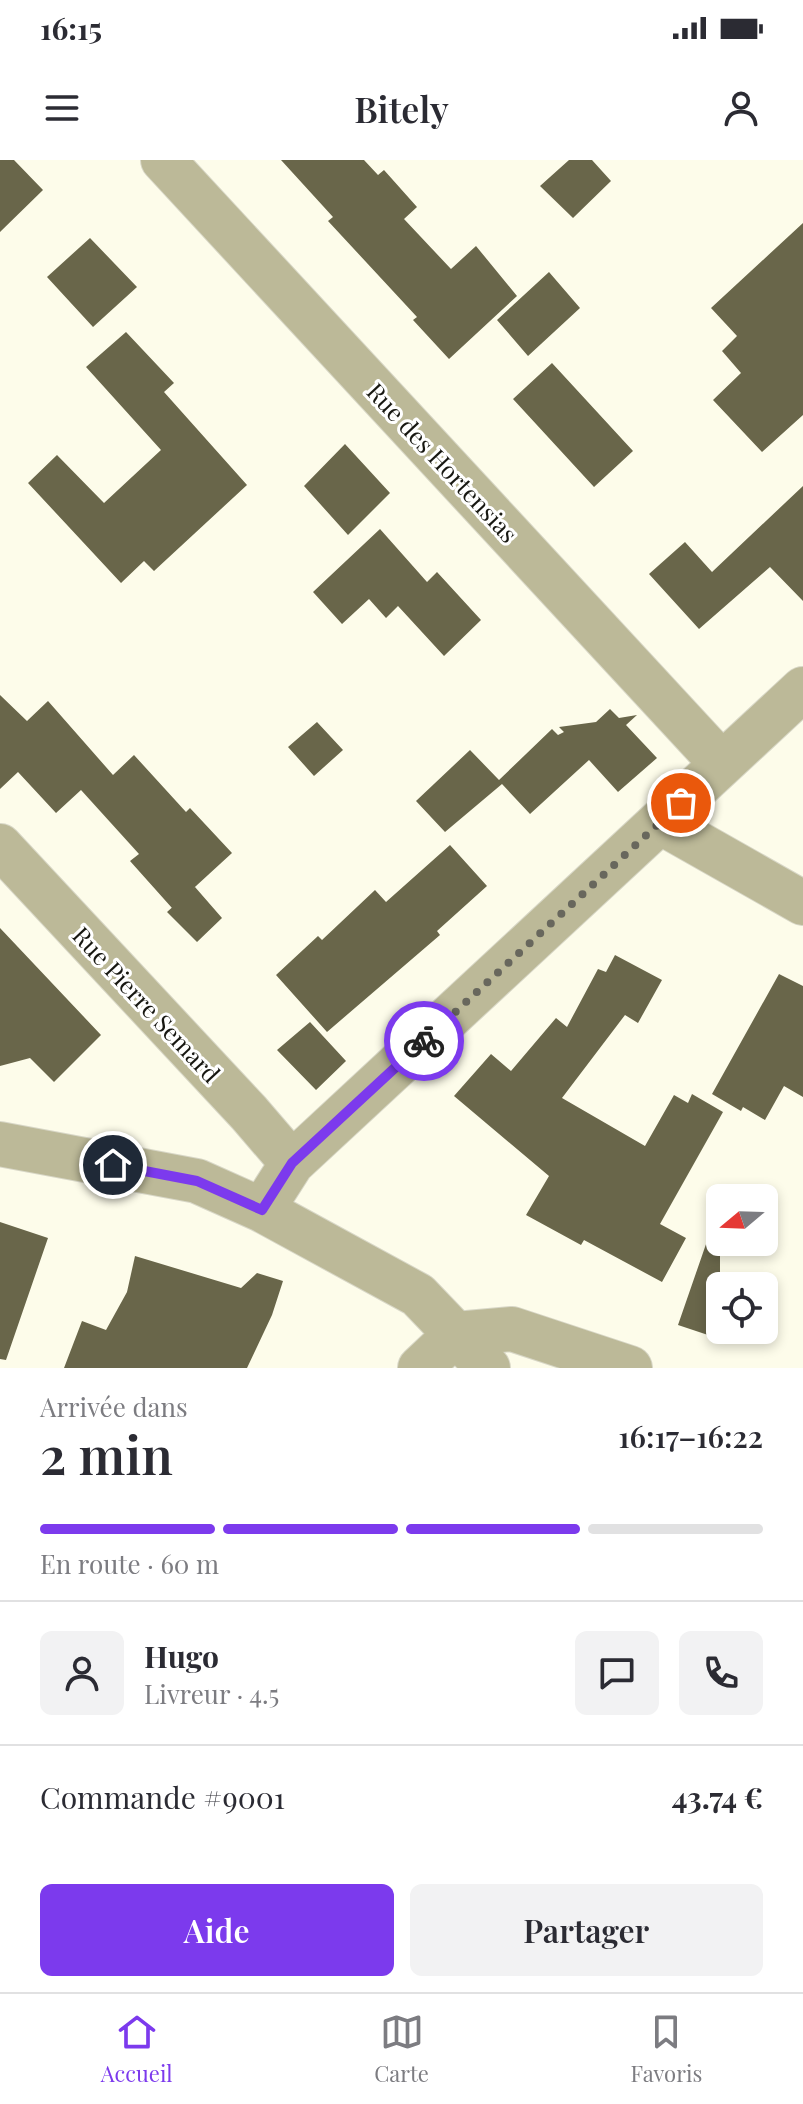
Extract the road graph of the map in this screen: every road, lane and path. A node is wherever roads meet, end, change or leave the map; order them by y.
1 (163, 160) edge
2 (803, 689) edge
3 (722, 764) junction
4 (660, 822) junction
5 (0, 846) edge
6 (803, 903) edge
7 (0, 1144) edge
8 (292, 1163) junction
9 (262, 1210) junction
10 (456, 1334) junction
11 (420, 1368) edge
12 (488, 1368) edge
13 (630, 1368) edge

1 - 3 street, Rue des Hortensias
2 - 3 street
3 - 4 street
4 - 6 street
4 - 8 street
5 - 8 street, Rue Pierre Semard
7 - 9 street
8 - 9 street
9 - 10 street
10 - 11 street
10 - 12 street
10 - 13 street

